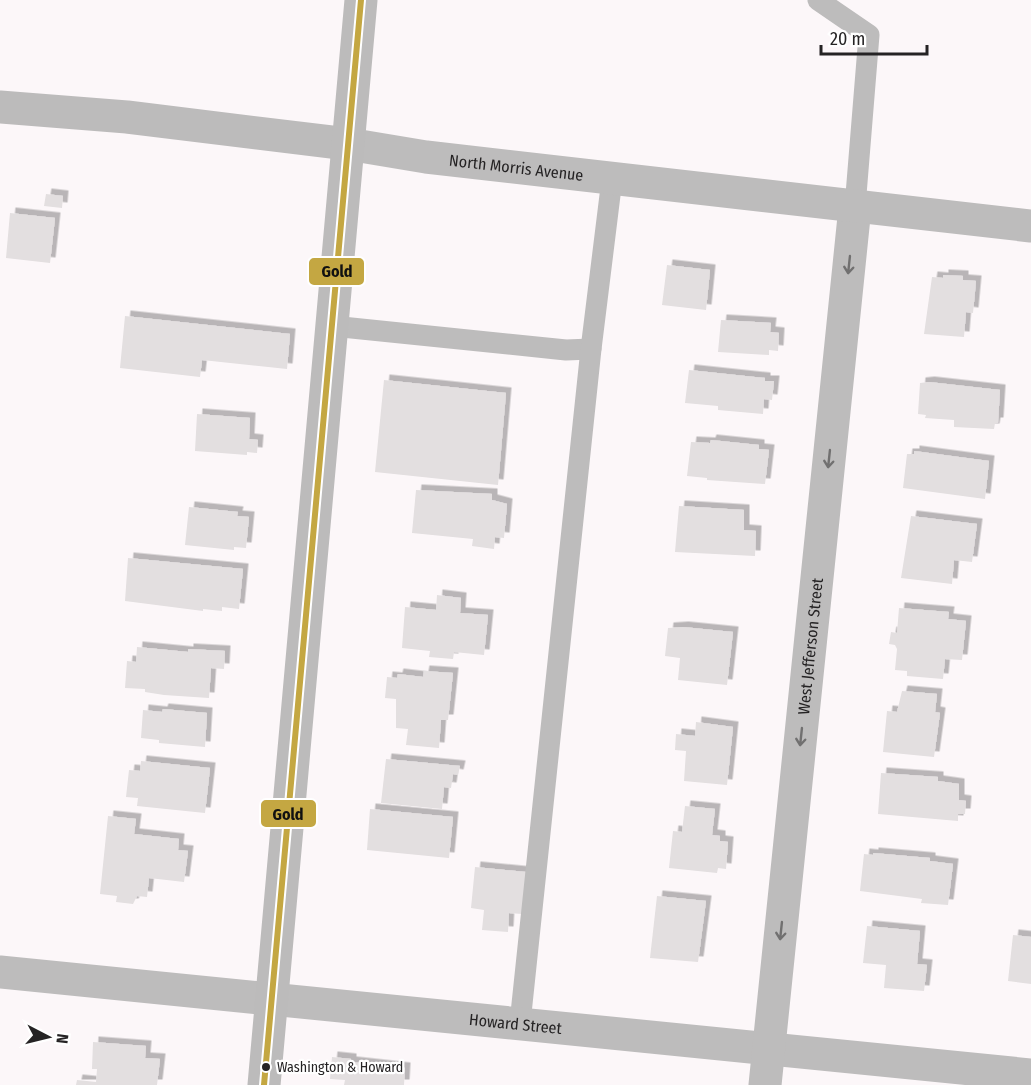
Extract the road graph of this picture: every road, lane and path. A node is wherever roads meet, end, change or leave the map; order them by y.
1 (361, 0) edge
2 (818, 0) edge
3 (0, 107) edge
4 (348, 144) junction
5 (612, 179) junction
6 (855, 207) junction
7 (1031, 226) edge
8 (332, 326) junction
9 (591, 349) junction
10 (0, 972) edge
11 (273, 999) junction
12 (520, 1023) junction
13 (769, 1048) junction
14 (1031, 1075) edge
15 (264, 1085) edge
16 (765, 1085) edge

1 - 4 main road
2 - 6 lane
3 - 4 main road, North Morris Avenue
4 - 5 street, North Morris Avenue
4 - 8 main road
5 - 6 street, North Morris Avenue
5 - 9 lane
6 - 7 street, North Morris Avenue
6 -> 13 street, West Jefferson Street
8 - 9 lane
8 - 11 main road
9 - 12 lane
10 - 11 street, Howard Street
11 - 12 street, Howard Street
11 - 15 main road
12 - 13 street, Howard Street
13 - 14 street, Howard Street
13 - 16 street, West Jefferson Street

